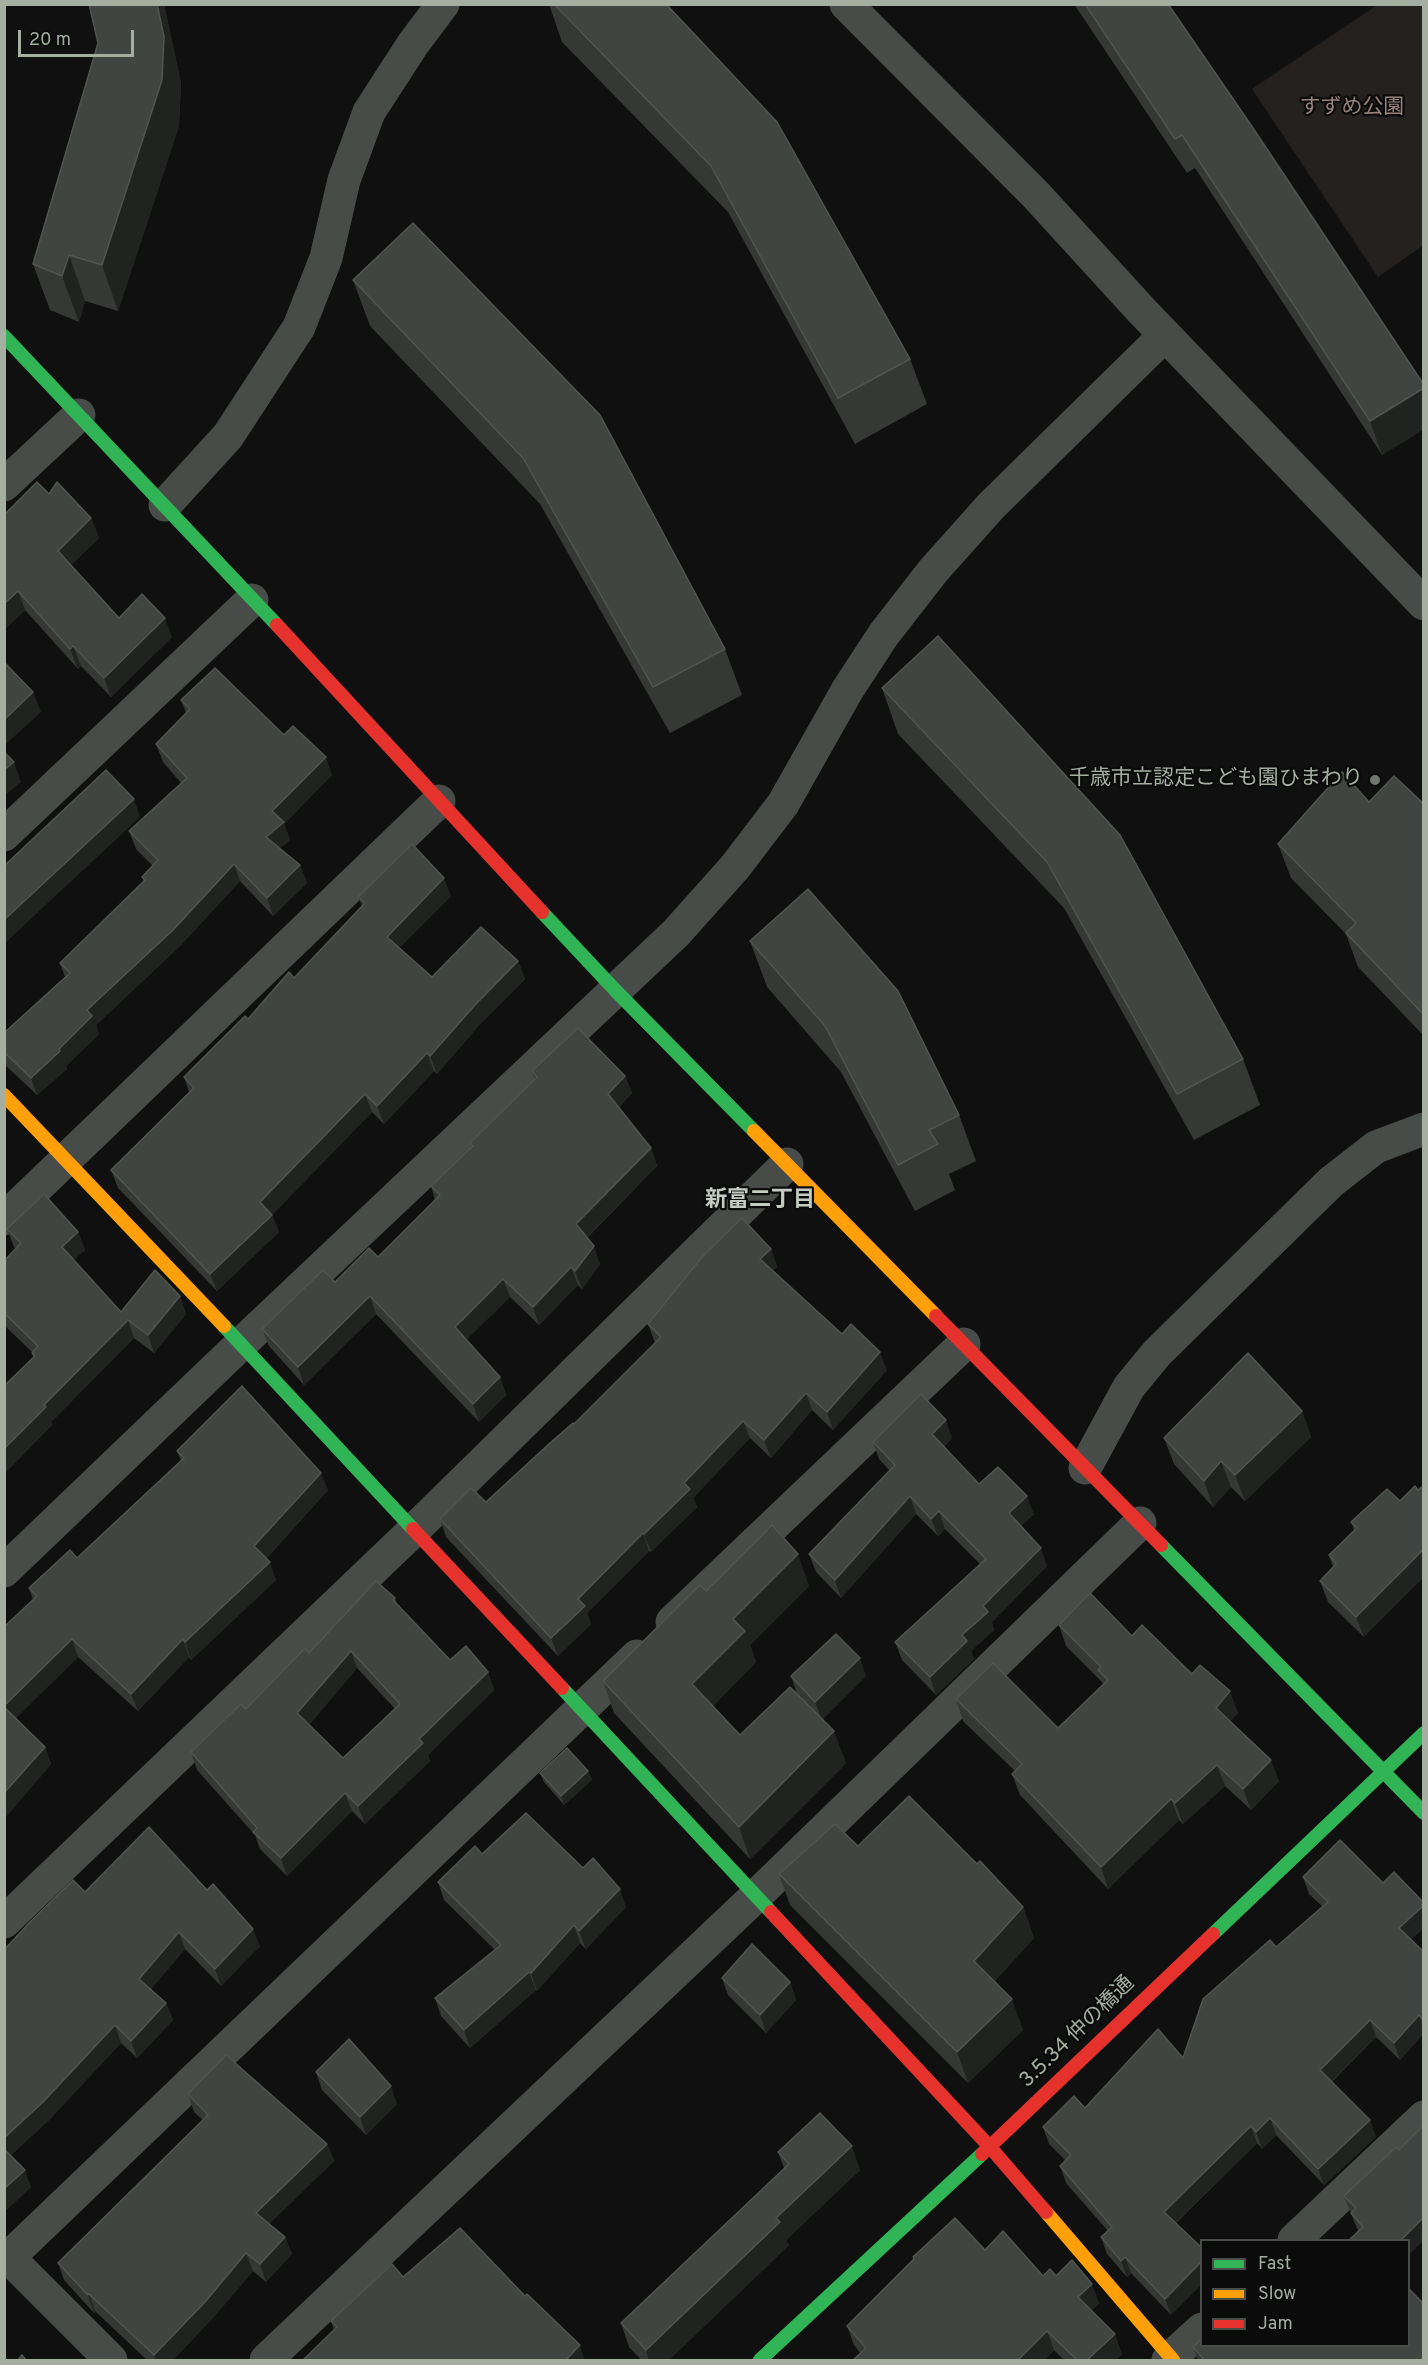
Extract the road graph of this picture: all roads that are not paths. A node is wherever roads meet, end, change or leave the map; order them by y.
1 (443, 4) edge
2 (846, 4) edge
3 (1165, 335) junction
4 (4, 336) edge
5 (80, 415) junction
6 (4, 485) edge
7 (165, 505) junction
8 (252, 600) junction
9 (1424, 604) edge
10 (439, 801) junction
11 (4, 835) edge
12 (616, 991) junction
13 (4, 1095) edge
14 (1424, 1129) edge
15 (66, 1159) junction
16 (787, 1164) junction
17 (4, 1219) edge
18 (241, 1344) junction
19 (964, 1344) junction
20 (1085, 1468) junction
21 (1140, 1523) junction
22 (414, 1530) junction
23 (4, 1571) edge
24 (581, 1709) junction
25 (1424, 1733) edge
26 (1384, 1772) junction
27 (1424, 1813) edge
28 (756, 1896) junction
29 (4, 1922) edge
30 (1424, 2117) edge
31 (990, 2147) junction
32 (1296, 2239) edge
33 (7, 2255) edge
34 (1200, 2331) edge
35 (1171, 2360) edge
36 (111, 2361) edge
37 (266, 2361) edge
38 (760, 2361) edge

1 - 7 street
2 - 3 street
3 - 9 street
3 - 12 street
4 - 5 street
5 - 6 street
5 - 7 street
7 - 8 street
8 - 10 street
8 - 11 street
10 - 12 street
10 - 15 street
12 - 16 street
12 - 18 street
13 - 15 street
14 - 20 street
15 - 17 street
15 - 18 street
16 - 19 street
16 - 22 street
18 - 22 street
18 - 23 street
19 - 20 street
19 - 24 street
20 - 21 street
21 - 26 street
21 - 28 street
22 - 24 street
22 - 29 street
24 - 28 street
24 - 33 street
25 - 26 street, 3.5.34 仲の橋通
26 - 27 street
26 - 31 street, 3.5.34 仲の橋通
28 - 31 street
28 - 37 street
30 - 32 street
31 - 35 street
31 - 38 street, 3.5.34 仲の橋通
33 - 36 street
34 - 35 street

